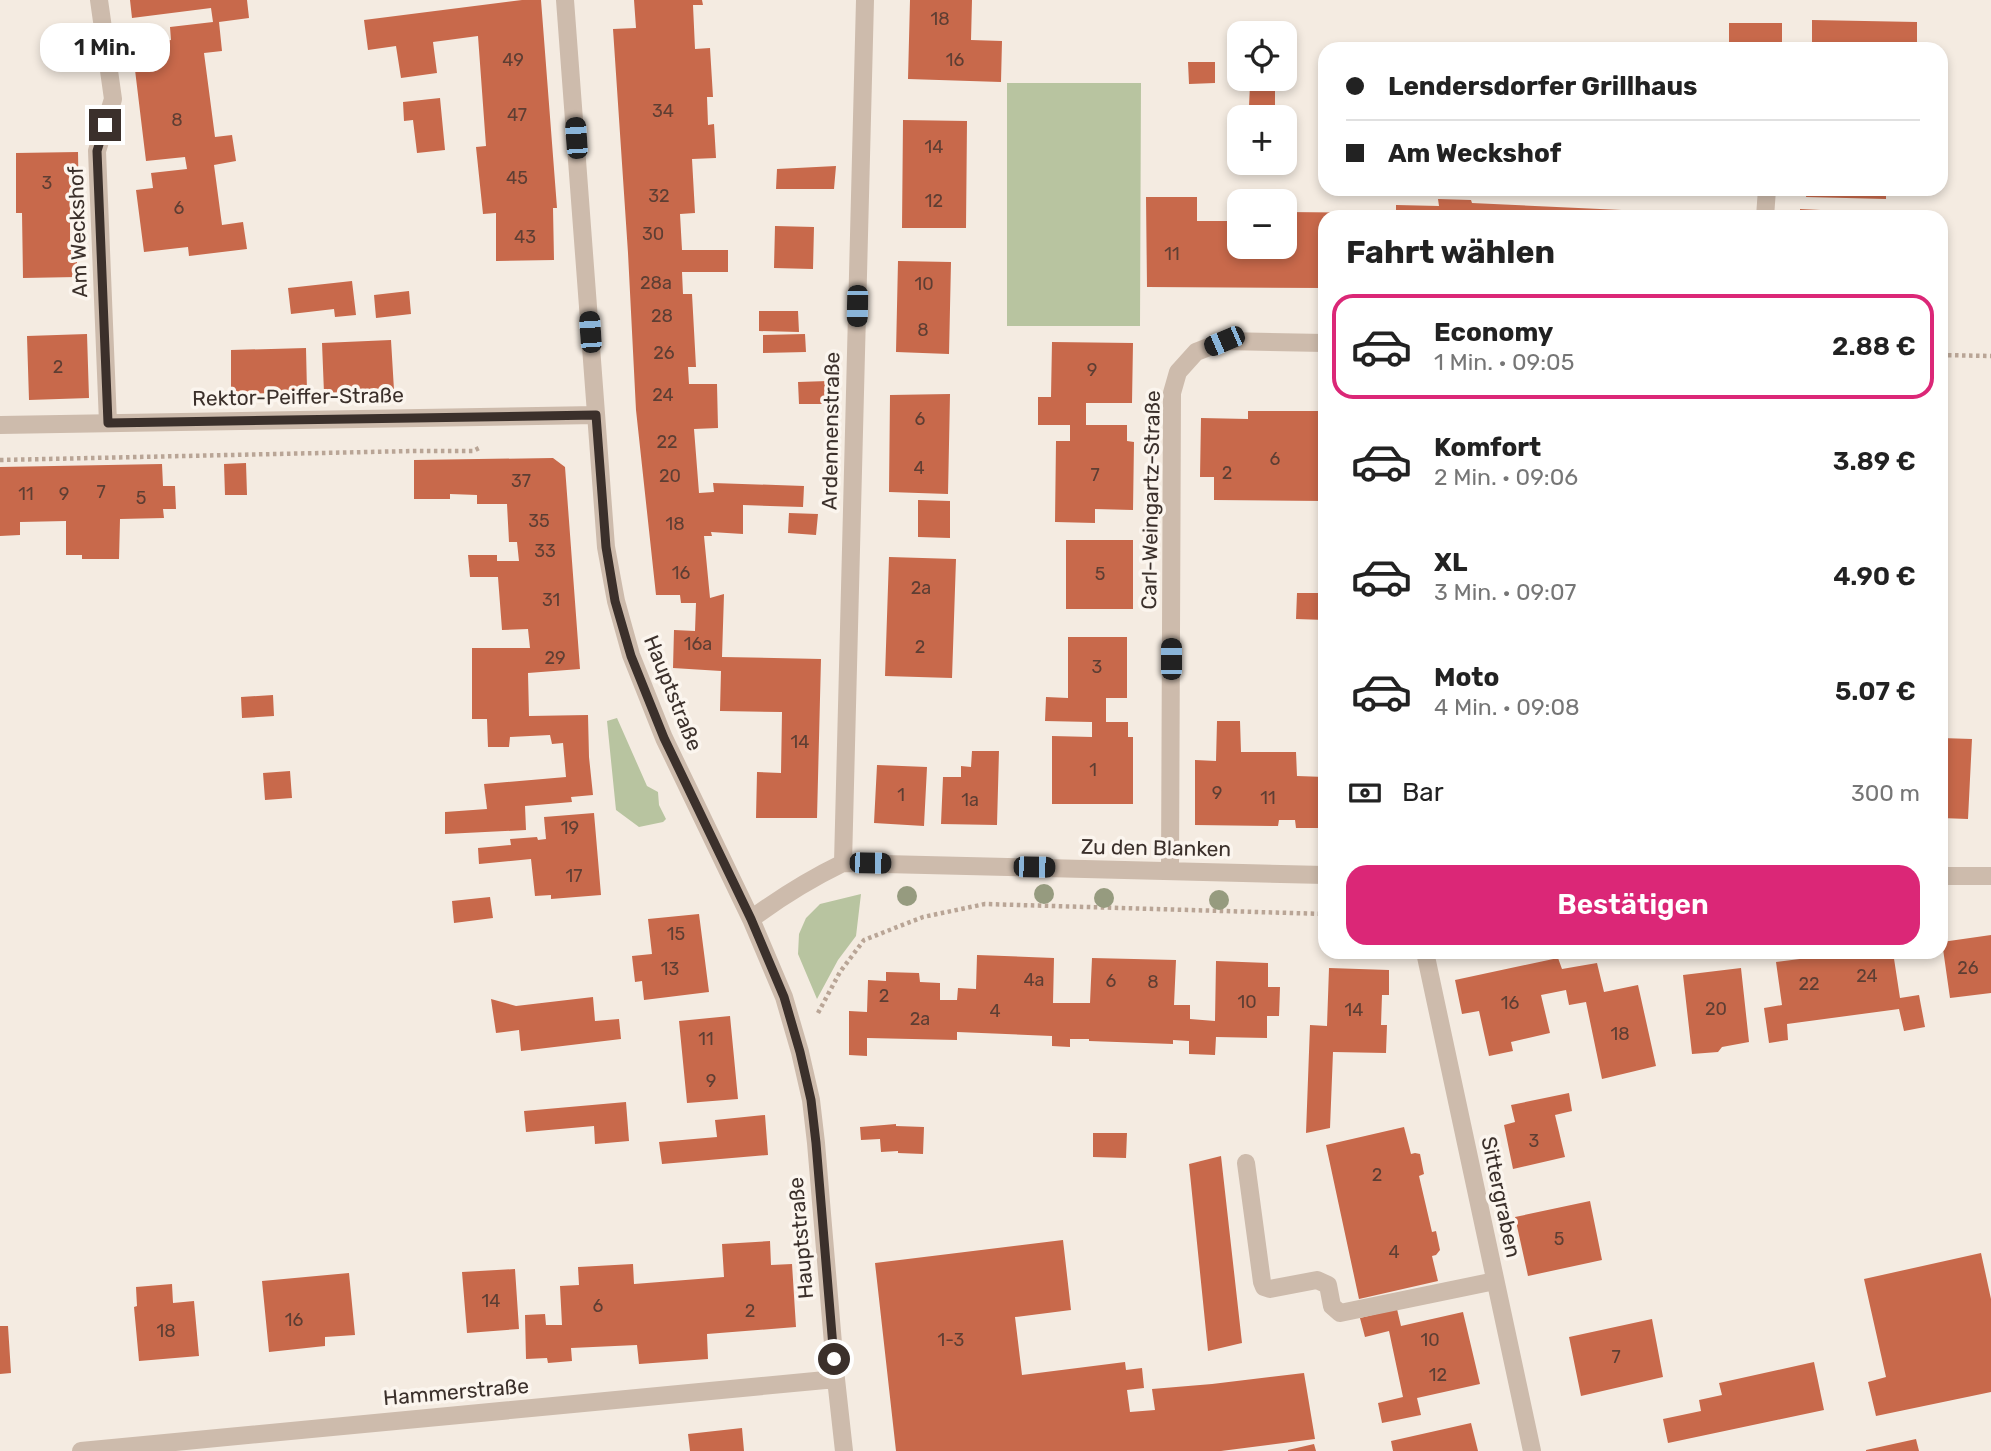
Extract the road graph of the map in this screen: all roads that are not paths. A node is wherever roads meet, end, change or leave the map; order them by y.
1 (99, 0) edge
2 (565, 0) edge
3 (865, 0) edge
4 (1318, 343) edge
5 (596, 415) junction
6 (108, 423) junction
7 (0, 425) edge
8 (843, 863) junction
9 (1170, 871) junction
10 (1318, 875) edge
11 (1948, 876) edge
12 (1991, 876) edge
13 (751, 919) junction
14 (1427, 959) edge
15 (1246, 1163) dead end
16 (1495, 1281) junction
17 (836, 1379) junction
18 (130, 1449) edge
19 (81, 1451) edge
20 (844, 1451) edge
21 (1532, 1451) edge

1 - 6 street, Am Weckshof
2 - 5 street, Hauptstraße
3 - 8 street, Ardennenstraße
4 - 9 street, Carl-Weingartz-Straße
5 - 6 street, Rektor-Peiffer-Straße
5 - 13 street, Hauptstraße
6 - 7 street, Rektor-Peiffer-Straße
8 - 9 street, Zu den Blanken
8 - 13 street, Zu den Blanken
9 - 10 street, Zu den Blanken
11 - 12 street
13 - 17 street, Hauptstraße
14 - 16 street, Sittergraben
15 - 16 street
16 - 21 street, Sittergraben
17 - 18 street, Hammerstraße
17 - 20 street, Hauptstraße
18 - 19 street, Hammerstraße

